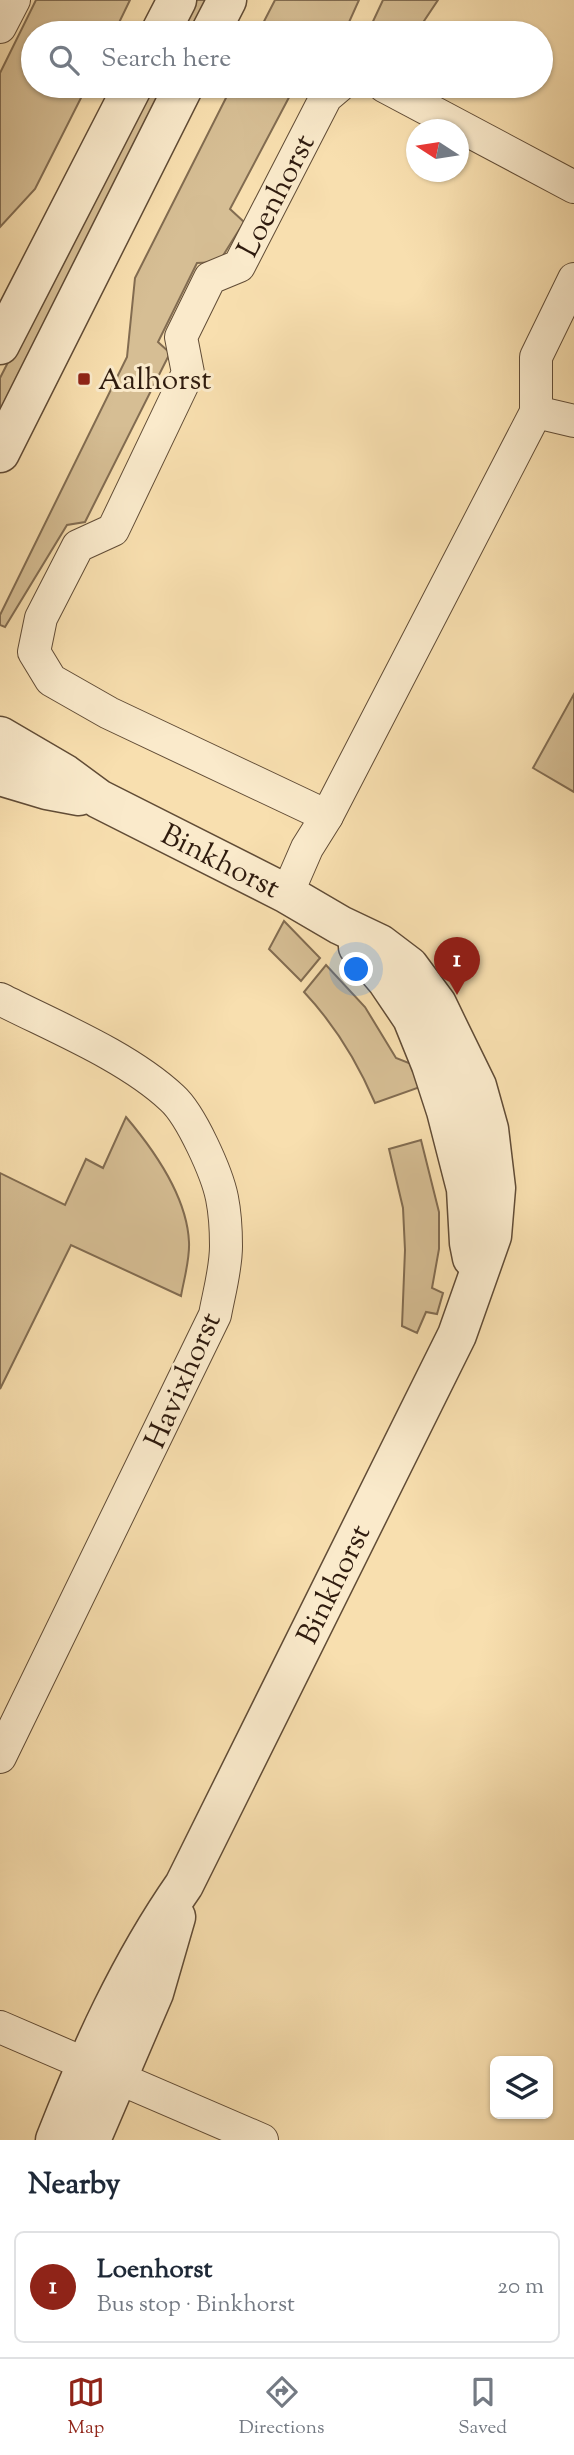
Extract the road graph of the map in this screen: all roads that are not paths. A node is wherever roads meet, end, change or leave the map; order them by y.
1 (14, 0) edge
2 (177, 0) edge
3 (227, 0) edge
4 (166, 21) edge
5 (216, 21) edge
6 (0, 27) edge
7 (127, 98) edge
8 (178, 98) edge
9 (325, 98) edge
10 (407, 98) edge
11 (574, 187) edge
12 (574, 279) edge
13 (0, 345) edge
14 (536, 412) junction
15 (574, 421) edge
16 (0, 453) edge
17 (0, 737) edge
18 (0, 776) edge
19 (99, 799) junction
20 (327, 816) junction
21 (287, 894) junction
22 (0, 999) edge
23 (0, 1757) edge
24 (0, 2027) edge
25 (102, 2071) junction
26 (55, 2140) edge
27 (91, 2140) edge
28 (262, 2140) edge

1 - 6 street
2 - 4 street
3 - 5 street
7 - 13 street
8 - 16 street
9 - 20 street, Loenhorst
10 - 11 street
12 - 14 street
14 - 15 street
14 - 20 street
17 - 19 street, Binkhorst
18 - 19 street, Binkhorst
19 - 21 street, Binkhorst
20 - 21 street
21 - 25 street, Binkhorst
22 - 23 street, Havixhorst
24 - 25 street
25 - 26 street, Binkhorst
25 - 27 street, Binkhorst
25 - 28 street

